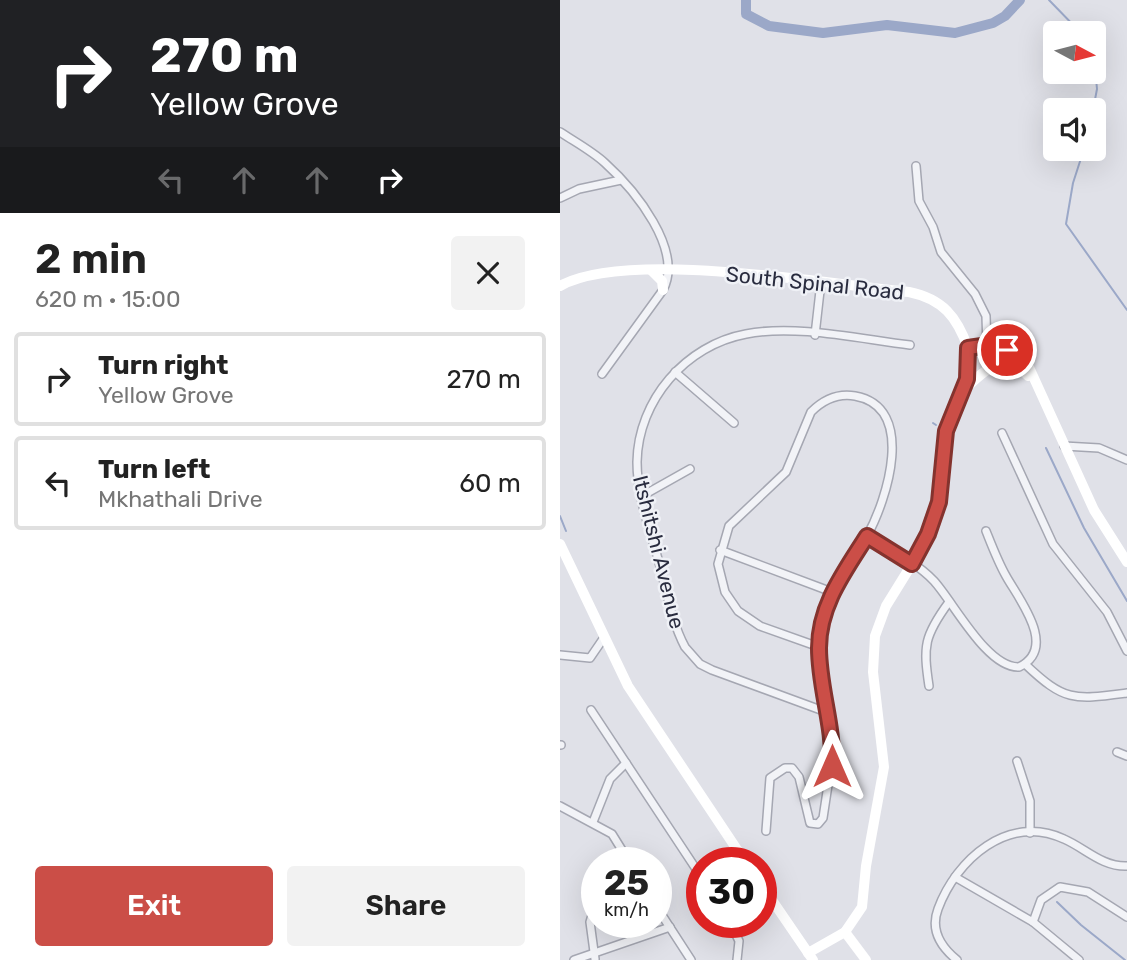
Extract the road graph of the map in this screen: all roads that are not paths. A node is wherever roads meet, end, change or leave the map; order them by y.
1 (560, 132) edge
2 (916, 166) dead end
3 (621, 180) junction
4 (560, 198) edge
5 (651, 270) junction
6 (670, 270) junction
7 (821, 282) junction
8 (560, 286) edge
9 (663, 290) junction
10 (815, 335) junction
11 (910, 345) dead end
12 (987, 346) junction
13 (968, 348) junction
14 (675, 372) junction
15 (602, 374) dead end
16 (1040, 388) junction
17 (960, 393) junction
18 (734, 423) dead end
19 (1002, 433) dead end
20 (1064, 446) junction
21 (1127, 460) edge
22 (690, 469) dead end
23 (642, 496) junction
24 (986, 531) dead end
25 (867, 536) junction
26 (560, 544) edge
27 (720, 551) junction
28 (1127, 562) edge
29 (912, 564) junction
30 (832, 592) junction
31 (949, 602) junction
32 (603, 639) junction
33 (819, 647) junction
34 (1127, 651) edge
35 (560, 655) edge
36 (1025, 664) junction
37 (929, 687) dead end
38 (1127, 694) edge
39 (592, 710) dead end
40 (829, 713) junction
41 (1116, 752) dead end
42 (1127, 756) edge
43 (1017, 761) dead end
44 (626, 764) junction
45 (560, 806) edge
46 (593, 822) junction
47 (766, 831) dead end
48 (1030, 833) junction
49 (621, 847) edge
50 (736, 847) edge
51 (686, 854) edge
52 (1127, 866) edge
53 (955, 877) junction
54 (777, 908) edge
55 (1127, 918) edge
56 (1033, 922) junction
57 (672, 931) edge
58 (845, 932) junction
59 (592, 938) edge
60 (645, 938) edge
61 (738, 938) edge
62 (810, 957) edge
63 (595, 958) edge
64 (574, 960) edge
65 (691, 960) edge
66 (737, 960) edge
67 (866, 960) edge
68 (957, 960) edge
69 (1079, 960) edge

1 - 3 street
2 - 12 street
3 - 4 street
3 - 6 street
5 - 6 street, South Spinal Road
5 - 8 street, South Spinal Road
5 - 9 street
6 - 7 street, South Spinal Road
6 - 9 street
7 - 10 street
7 - 13 street, South Spinal Road
9 - 15 street
10 - 11 street, Itshitshi Avenue
10 - 14 street, Itshitshi Avenue
12 - 13 street
12 - 16 street
13 - 17 street
14 - 18 street
14 - 23 street, Itshitshi Avenue
16 - 17 street
16 - 20 street
17 - 29 street
19 - 34 street
20 - 21 street
20 - 28 street
22 - 23 street
23 - 40 street, Itshitshi Avenue
24 - 36 street
25 - 27 street
25 - 29 street
25 - 30 street
26 - 32 street
27 - 30 street
27 - 33 street
29 - 31 street
29 - 58 street
30 - 33 street
31 - 36 street
31 - 37 street
32 - 35 street
32 - 50 street
33 - 40 street
36 - 38 street
39 - 44 street
40 - 47 street
41 - 42 street
43 - 48 street
44 - 46 street
44 - 51 street
45 - 46 street
46 - 49 street
48 - 52 street
48 - 53 street
53 - 56 street
53 - 68 street
54 - 62 street
55 - 56 street
56 - 69 street
57 - 65 street
58 - 62 street
58 - 67 street
59 - 63 street
60 - 63 street
61 - 66 street
63 - 64 street

